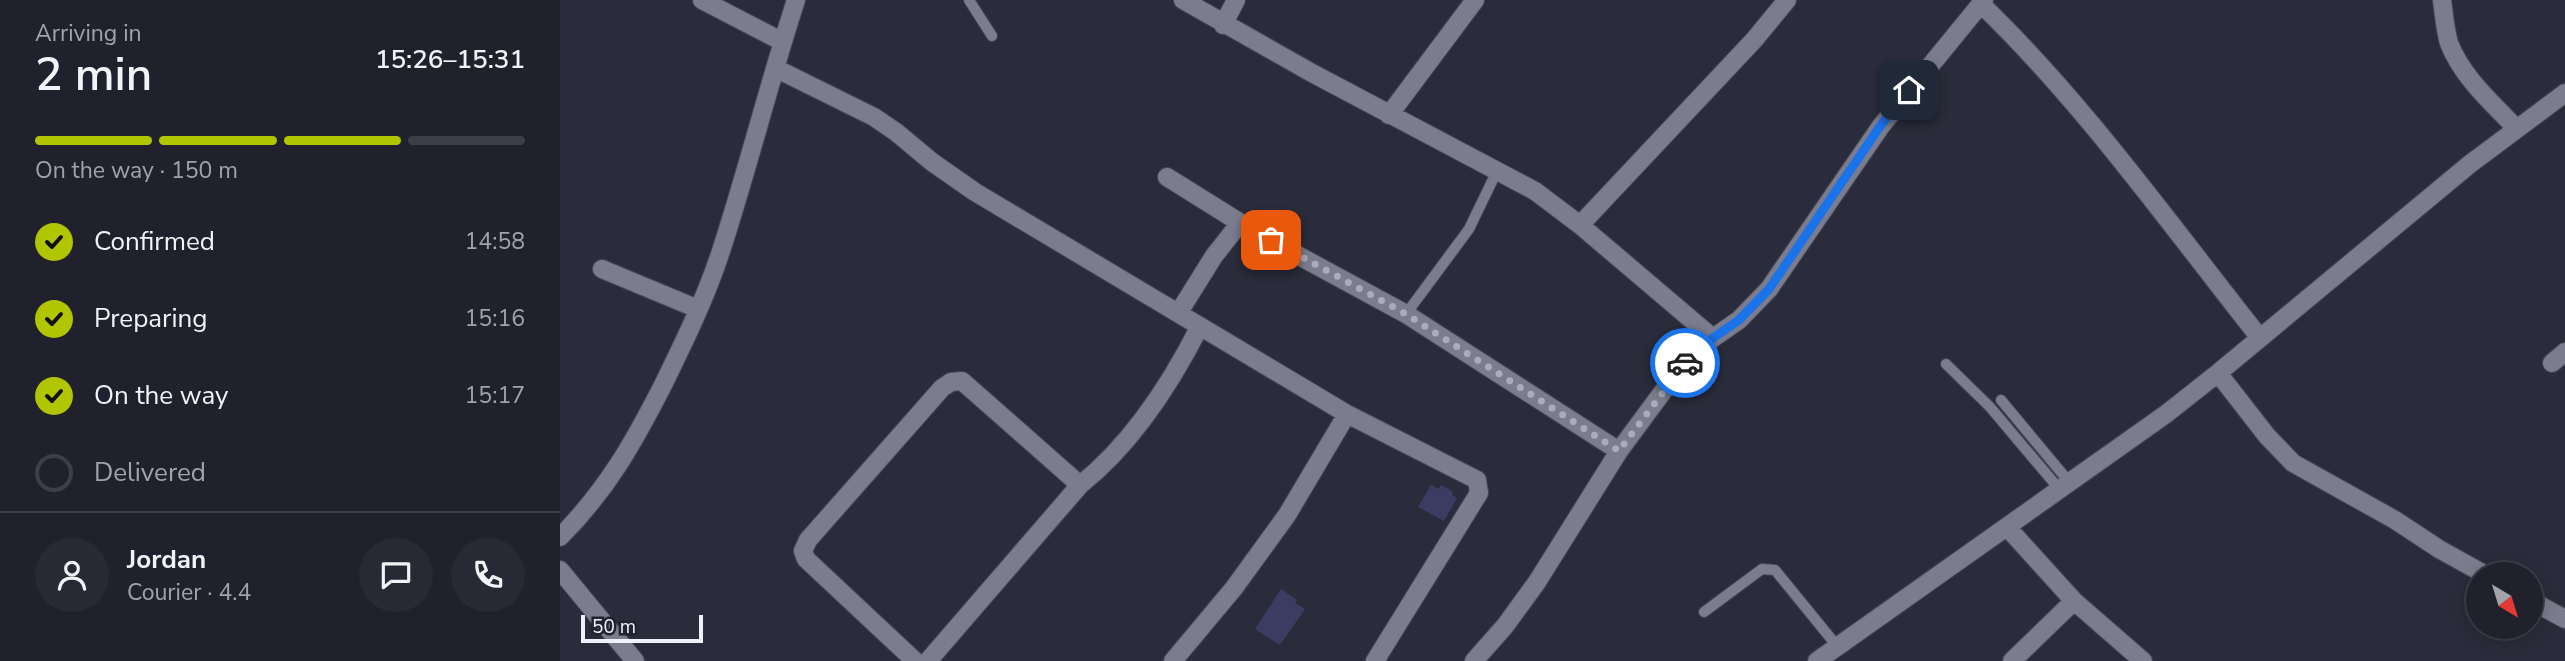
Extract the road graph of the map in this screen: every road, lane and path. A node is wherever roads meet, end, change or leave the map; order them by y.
1 (702, 0) edge
2 (796, 0) edge
3 (969, 0) edge
4 (1183, 0) edge
5 (1236, 0) edge
6 (1475, 0) edge
7 (1787, 0) edge
8 (2442, 0) edge
9 (1982, 2) edge
10 (1223, 25) junction
11 (992, 36) dead end
12 (783, 42) junction
13 (775, 68) junction
14 (2565, 93) edge
15 (1389, 115) junction
16 (2517, 129) junction
17 (1497, 171) junction
18 (1167, 177) dead end
19 (1240, 223) junction
20 (1580, 225) junction
21 (602, 269) dead end
22 (698, 309) junction
23 (1179, 312) junction
24 (1406, 314) junction
25 (1200, 326) junction
26 (1713, 338) junction
27 (2260, 338) junction
28 (1946, 363) dead end
29 (2218, 373) junction
30 (2001, 400) dead end
31 (1347, 414) junction
32 (1619, 451) junction
33 (1080, 485) junction
34 (2065, 486) junction
35 (2007, 527) junction
36 (560, 537) edge
37 (2466, 564) edge
38 (560, 570) edge
39 (2074, 601) junction
40 (2543, 607) edge
41 (1704, 612) dead end
42 (2565, 619) edge
43 (1837, 646) junction
44 (635, 661) edge
45 (915, 661) edge
46 (928, 661) edge
47 (1172, 661) edge
48 (1375, 661) edge
49 (1474, 661) edge
50 (1817, 661) edge
51 (2012, 661) edge
52 (2143, 661) edge

1 - 12 street
2 - 12 street
3 - 11 lane
4 - 10 street
5 - 10 street
6 - 15 street
7 - 20 street
8 - 16 street
9 - 26 street
9 - 27 street
10 - 15 street
12 - 13 street
13 - 22 street
13 - 23 street
14 - 16 street
15 - 17 street
16 - 27 street
17 - 20 street
17 - 24 lane
18 - 19 street
19 - 23 street
19 - 24 street
20 - 26 street
21 - 22 street
22 - 36 street
23 - 25 street
24 - 32 street
25 - 31 street
25 - 33 street
26 - 32 street
27 - 29 street
28 - 34 lane
29 - 34 street
29 - 37 street
30 - 34 lane
31 - 47 street
31 - 48 street
32 - 49 street
33 - 45 street
33 - 46 street
34 - 35 street
35 - 39 street
35 - 43 street
38 - 44 street
39 - 51 street
39 - 52 street
40 - 42 street
41 - 43 lane
43 - 50 street

